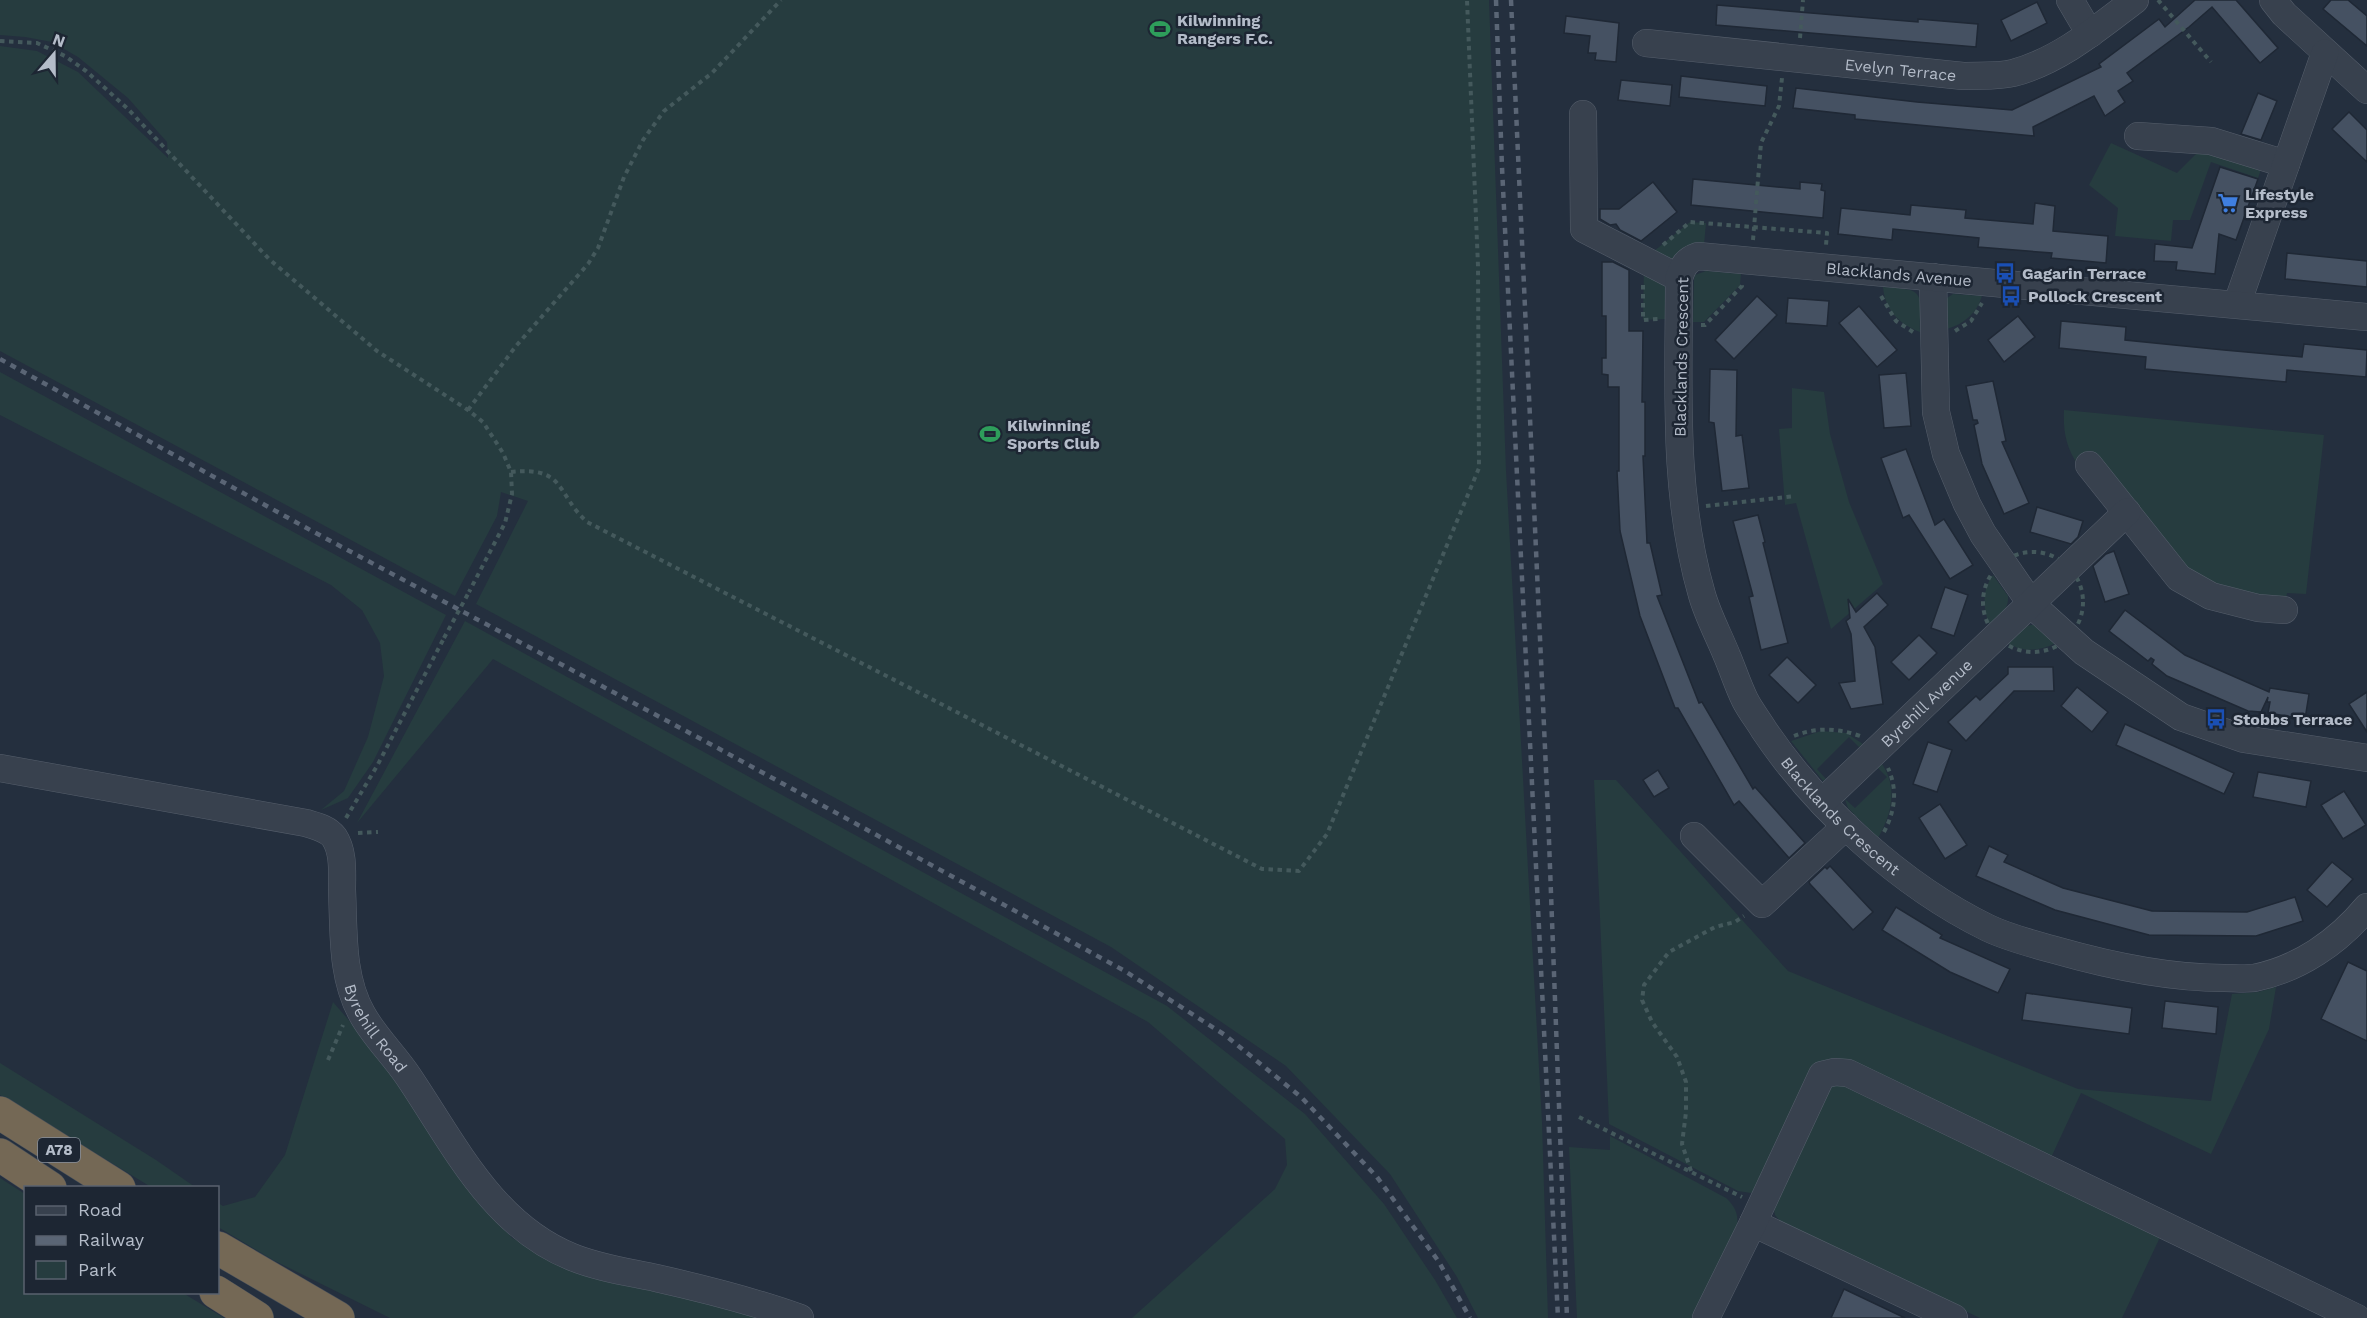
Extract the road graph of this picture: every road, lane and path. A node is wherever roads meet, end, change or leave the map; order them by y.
1 (781, 0) edge
2 (1467, 0) edge
3 (1803, 0) edge
4 (2070, 0) edge
5 (2135, 0) edge
6 (2158, 0) edge
7 (2273, 0) edge
8 (2090, 34) junction
9 (0, 40) edge
10 (1646, 43) dead end
11 (2325, 53) junction
12 (1791, 57) junction
13 (2211, 62) dead end
14 (2367, 90) edge
15 (1582, 114) dead end
16 (2138, 136) dead end
17 (2286, 164) junction
18 (1748, 260) junction
19 (1682, 271) junction
20 (1880, 272) junction
21 (1933, 277) junction
22 (1985, 281) junction
23 (2237, 304) junction
24 (2367, 317) edge
25 (1679, 325) junction
26 (1933, 336) junction
27 (468, 410) junction
28 (2089, 465) dead end
29 (511, 472) junction
30 (1796, 496) dead end
31 (1685, 509) junction
32 (2127, 512) junction
33 (2032, 605) junction
34 (2284, 610) dead end
35 (2367, 758) edge
36 (0, 768) edge
37 (1822, 802) junction
38 (1846, 825) junction
39 (333, 836) junction
40 (1694, 836) dead end
41 (1762, 903) junction
42 (2367, 907) edge
43 (356, 1001) junction
44 (328, 1060) dead end
45 (0, 1113) edge
46 (1579, 1117) dead end
47 (0, 1155) edge
48 (1691, 1171) junction
49 (47, 1186) edge
50 (116, 1186) edge
51 (1757, 1215) junction
52 (219, 1249) edge
53 (218, 1294) edge
54 (257, 1318) edge
55 (338, 1318) edge
56 (800, 1318) edge
57 (1706, 1318) edge
58 (1954, 1318) edge
59 (2356, 1318) edge

1 - 27 path
2 - 29 path
3 - 12 path
4 - 8 street
5 - 8 street, Evelyn Terrace
6 - 13 path
7 - 11 street
8 - 12 street, Evelyn Terrace
9 - 27 path
10 - 12 street, Evelyn Terrace
11 - 14 street
11 - 17 street
12 - 18 path
15 - 19 street
16 - 17 street
17 - 23 street
18 - 19 street, Blacklands Avenue
18 - 20 street, Blacklands Avenue
18 - 25 path
19 - 25 street, Blacklands Crescent
20 - 21 street, Blacklands Avenue
20 - 26 path
21 - 22 street, Blacklands Avenue
21 - 26 street
22 - 23 street, Blacklands Avenue
22 - 26 path
23 - 24 street, Blacklands Avenue
25 - 31 street, Blacklands Crescent
26 - 33 street
27 - 29 path
28 - 32 street
29 - 39 path, bridge
30 - 31 path
31 - 37 street, Blacklands Crescent
32 - 33 street, Byrehill Avenue
32 - 34 street
33 - 35 street
33 - 37 street, Byrehill Avenue
36 - 39 street
37 - 38 street, Blacklands Crescent
38 - 41 street
38 - 42 street, Blacklands Crescent
39 - 43 street, Byrehill Road
40 - 41 street
41 - 48 path
43 - 44 path
43 - 56 street, Byrehill Road
45 - 50 highway, A78
46 - 48 path
47 - 49 highway, A78
48 - 51 path
51 - 57 street
51 - 58 street
51 - 59 street
52 - 55 highway
53 - 54 highway

